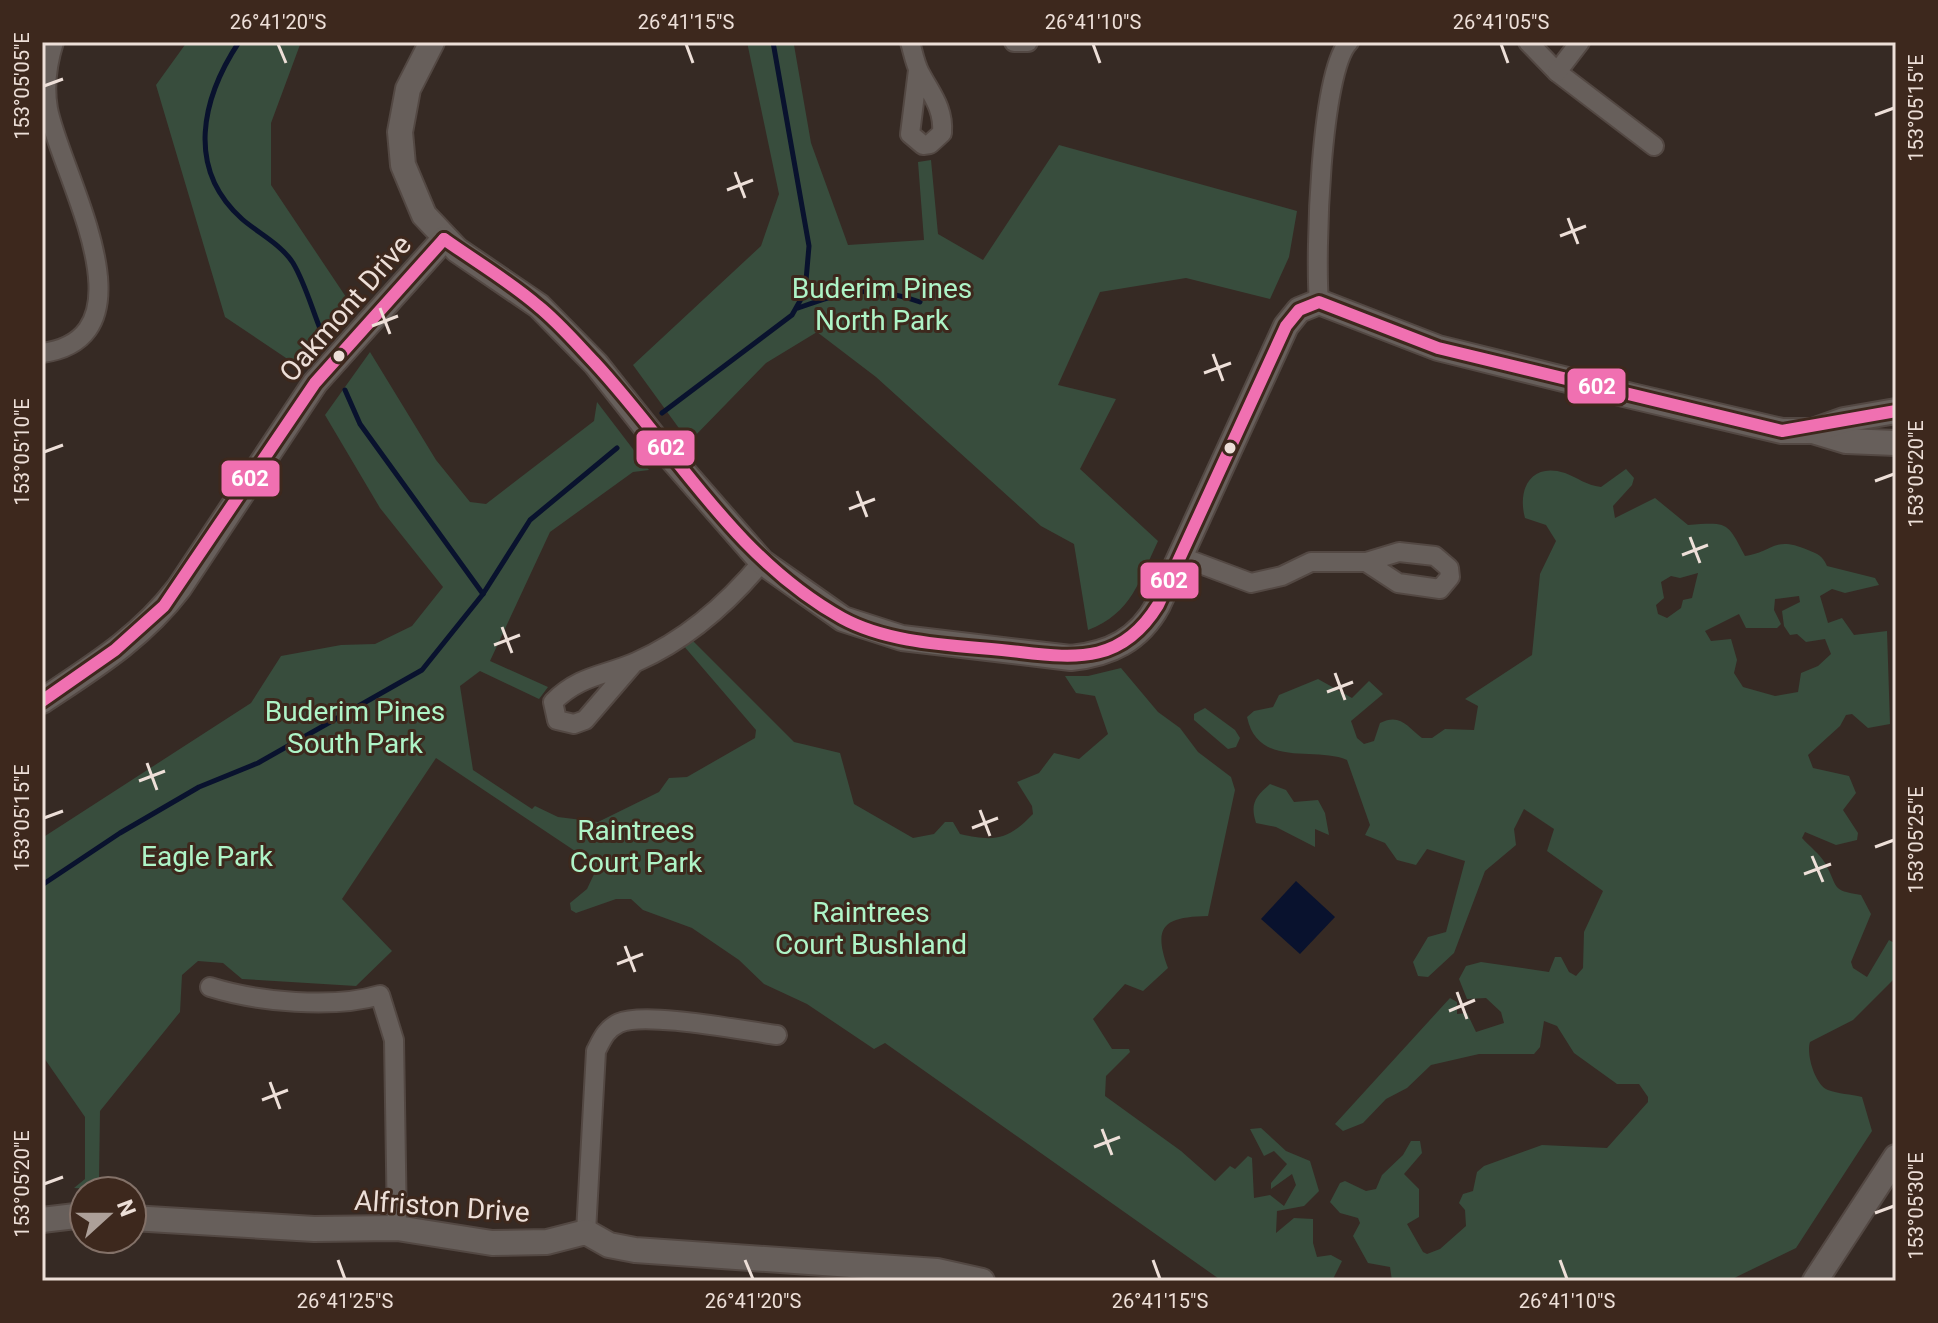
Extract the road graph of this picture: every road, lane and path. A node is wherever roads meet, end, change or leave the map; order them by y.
1 (432, 42) edge
2 (910, 42) edge
3 (1014, 42) edge
4 (1028, 42) edge
5 (1349, 42) edge
6 (1528, 42) edge
7 (1580, 42) edge
8 (49, 49) edge
9 (918, 70) dead end
10 (1557, 72) junction
11 (1654, 146) dead end
12 (444, 239) junction
13 (1319, 302) junction
14 (42, 353) edge
15 (1896, 411) edge
16 (1813, 431) junction
17 (1896, 443) edge
18 (1179, 556) junction
19 (762, 562) junction
20 (1366, 562) dead end
21 (634, 663) dead end
22 (42, 701) edge
23 (210, 987) dead end
24 (777, 1035) dead end
25 (1896, 1157) edge
26 (68, 1217) edge
27 (148, 1219) edge
28 (42, 1220) edge
29 (397, 1228) junction
30 (586, 1232) junction
31 (982, 1281) edge
32 (1815, 1281) edge

1 - 12 street
2 - 9 street
3 - 4 street
5 - 13 street
6 - 10 street
7 - 10 street
8 - 14 street
10 - 11 street
12 - 19 street
12 - 22 street, Oakmont Drive
13 - 16 street
13 - 18 street
15 - 16 street
16 - 17 street
18 - 19 street
18 - 20 street
19 - 21 street
23 - 29 street
24 - 30 street
25 - 32 street
26 - 28 street
27 - 29 street, Alfriston Drive
29 - 30 street, Alfriston Drive
30 - 31 street

